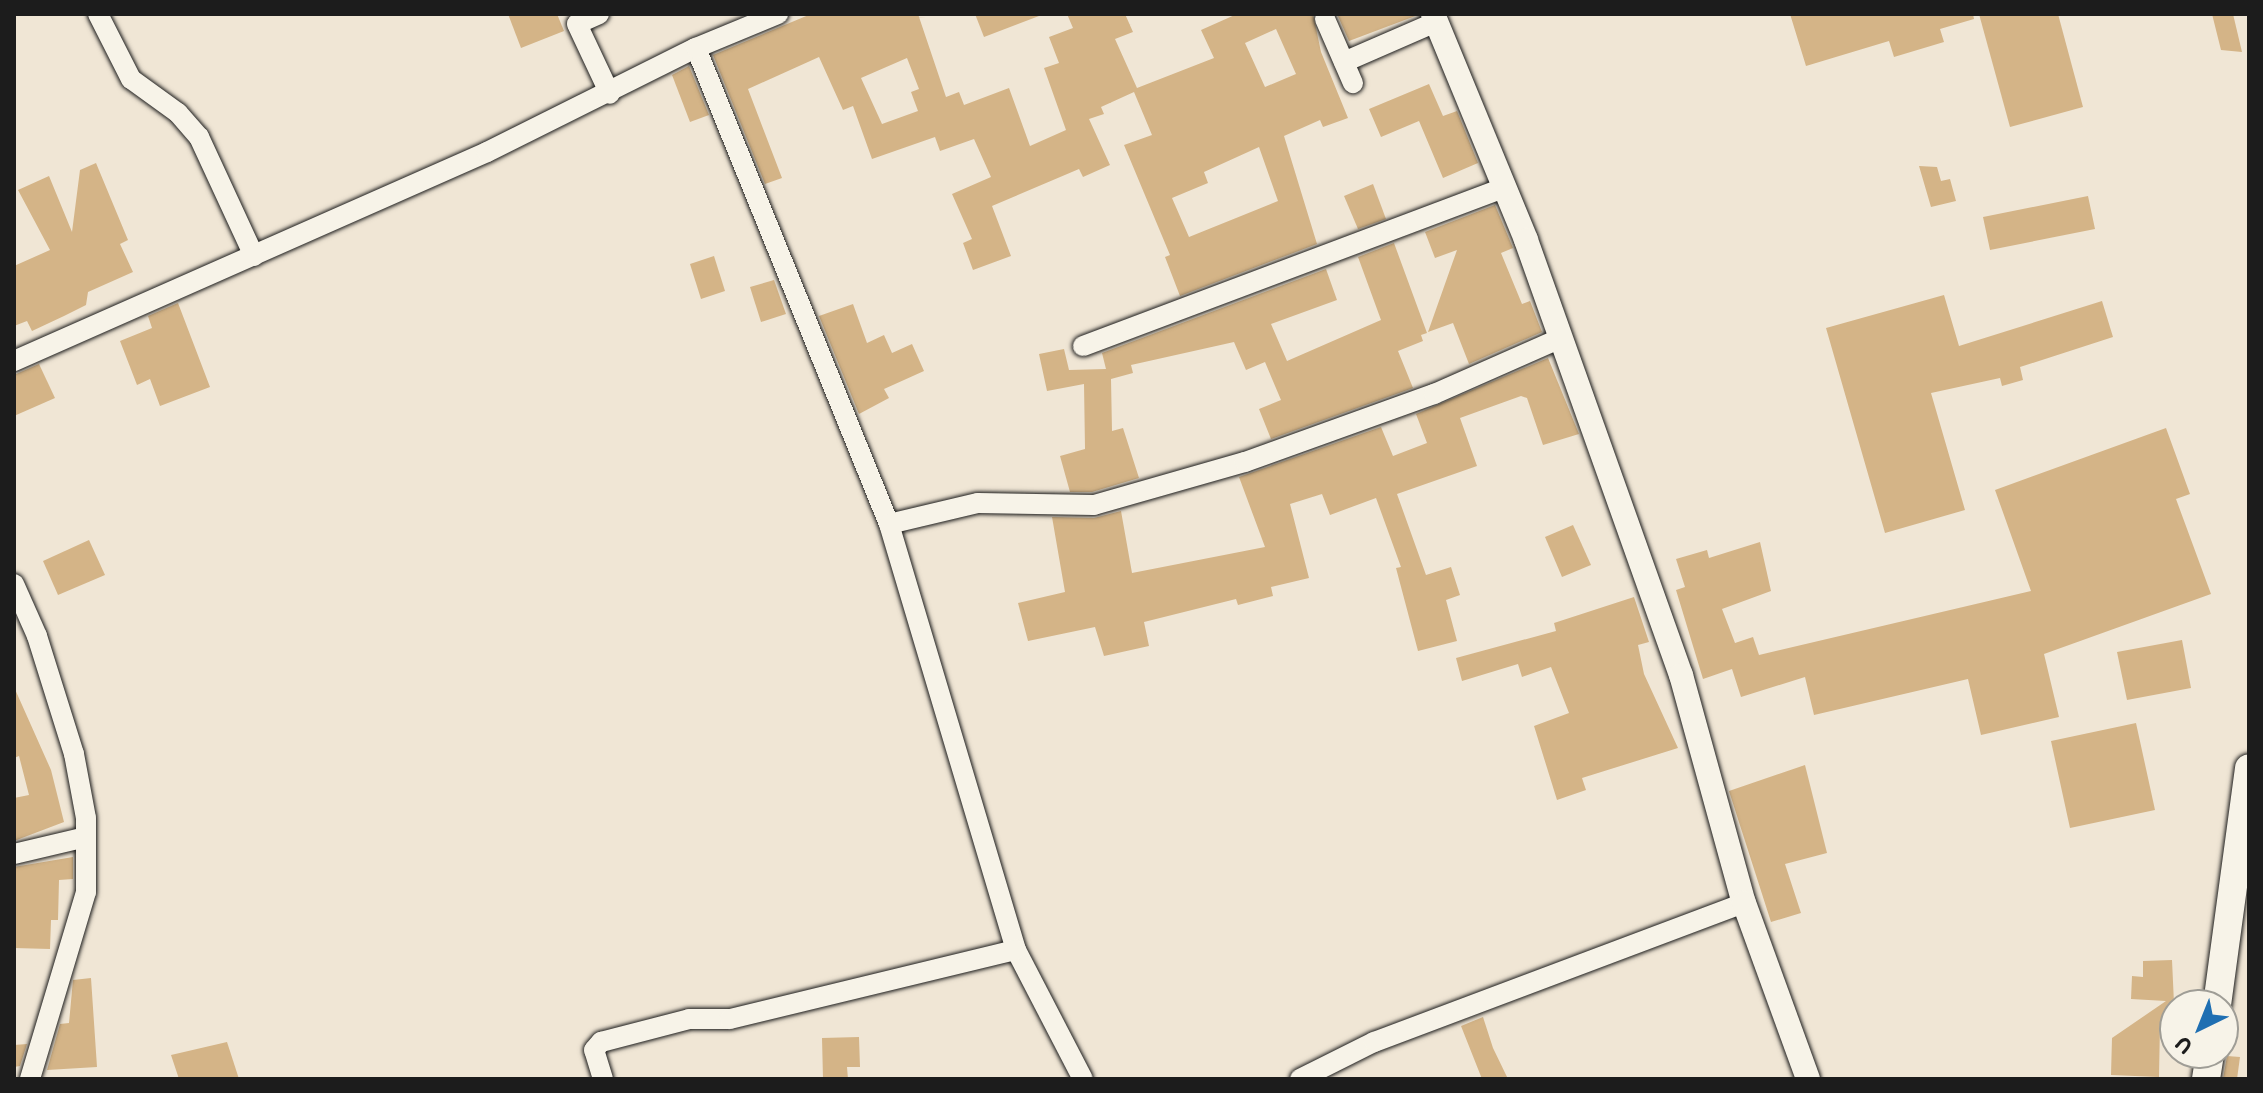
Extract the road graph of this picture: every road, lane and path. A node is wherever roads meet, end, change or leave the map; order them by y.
1 (98, 14) edge
2 (599, 14) edge
3 (778, 14) edge
4 (1434, 18) edge
5 (575, 19) edge
6 (1325, 19) dead end
7 (696, 48) junction
8 (1344, 62) junction
9 (1353, 83) dead end
10 (610, 94) junction
11 (1504, 188) junction
12 (254, 256) junction
13 (1561, 338) junction
14 (1083, 346) dead end
15 (14, 361) edge
16 (889, 524) junction
17 (14, 584) edge
18 (2249, 768) edge
19 (86, 837) junction
20 (14, 854) edge
21 (1744, 903) junction
22 (1016, 950) junction
23 (2219, 989) edge
24 (30, 1079) edge
25 (603, 1079) edge
26 (1083, 1079) edge
27 (1300, 1079) edge
28 (1808, 1079) edge

1 - 12 street
2 - 5 street
3 - 7 street
4 - 8 street
4 - 11 street
5 - 10 street
6 - 8 street
7 - 10 street
7 - 16 street
8 - 9 street
10 - 12 street
11 - 13 street
11 - 14 street
12 - 15 street
13 - 16 street
13 - 21 street
16 - 22 street
17 - 19 street
18 - 23 main road
19 - 20 street
19 - 24 street
21 - 27 street
21 - 28 street
22 - 25 street
22 - 26 street

